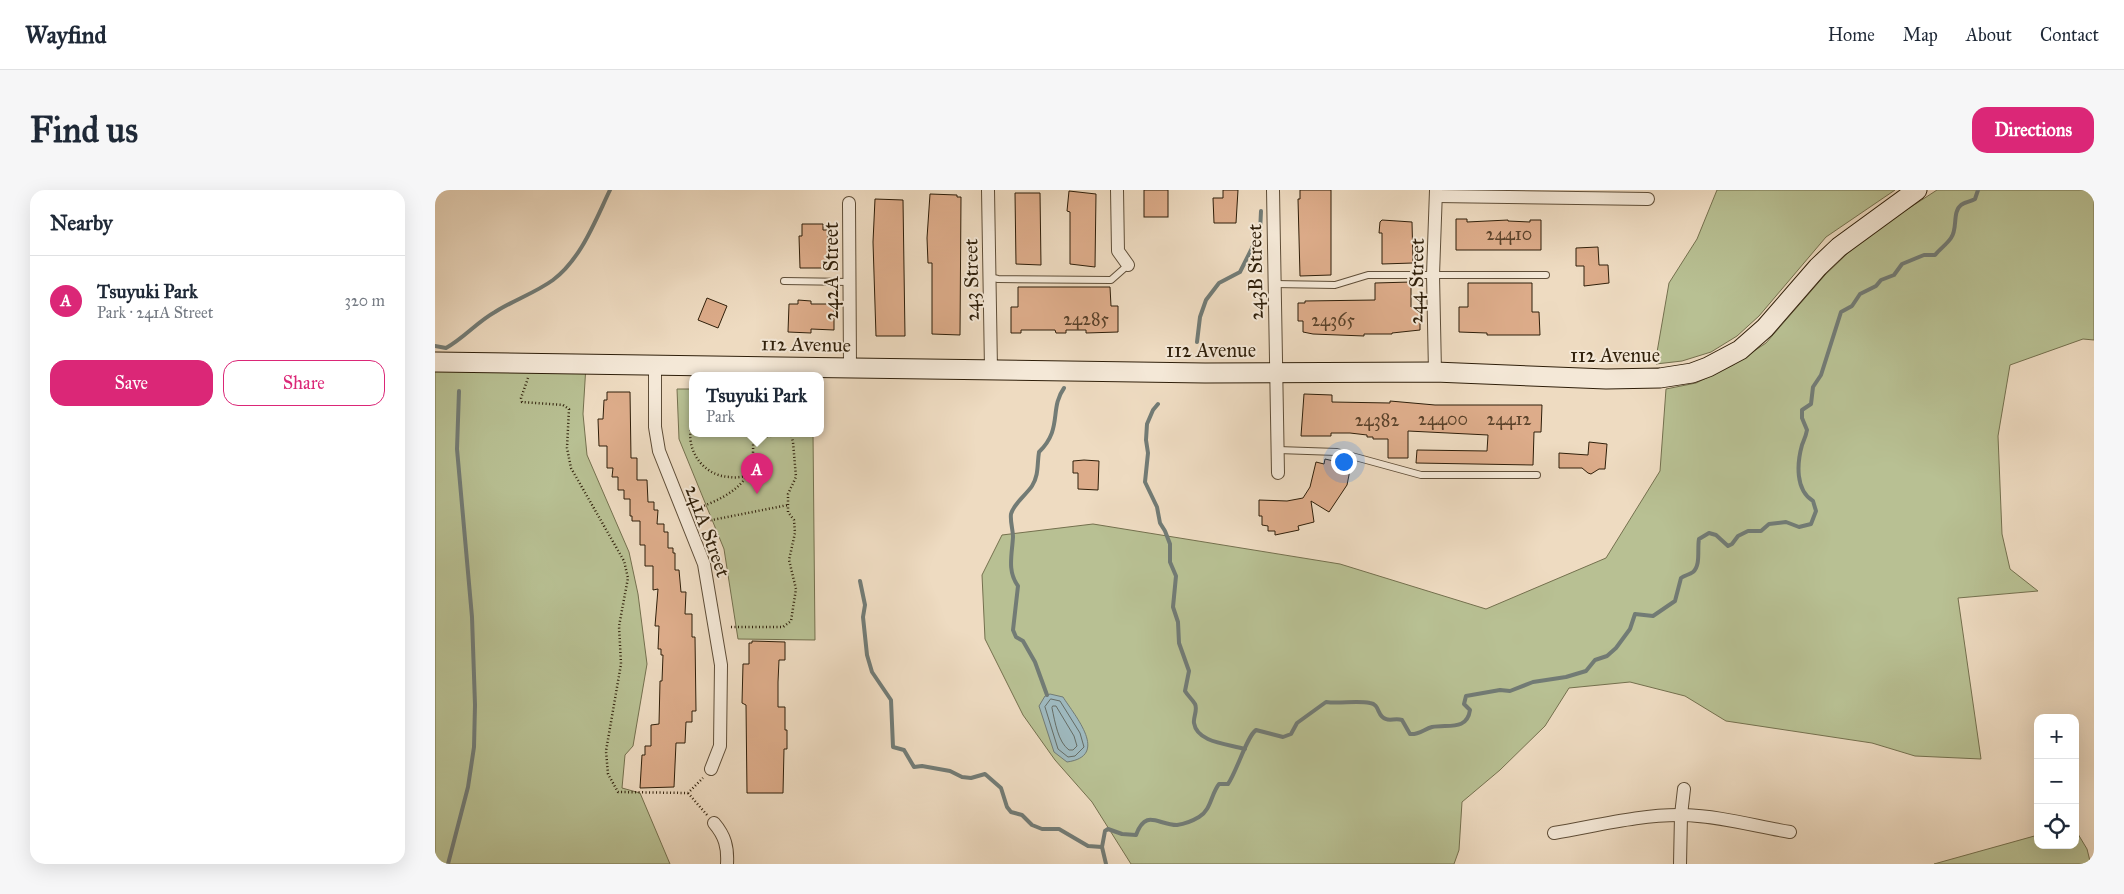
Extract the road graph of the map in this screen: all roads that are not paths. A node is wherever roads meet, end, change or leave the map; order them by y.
1 (988, 190) edge
2 (1117, 190) edge
3 (1273, 190) edge
4 (1917, 190) edge
5 (1437, 193) edge
6 (1648, 199) dead end
7 (849, 203) dead end
8 (1129, 265) joint
9 (1433, 275) junction
10 (1546, 275) dead end
11 (989, 277) junction
12 (784, 281) dead end
13 (849, 282) junction
14 (1274, 284) junction
15 (435, 362) edge
16 (655, 365) junction
17 (850, 367) junction
18 (991, 369) junction
19 (1435, 372) junction
20 (1275, 373) junction
21 (1278, 450) junction
22 (1278, 474) dead end
23 (1537, 475) dead end
24 (711, 769) road end
25 (1684, 789) dead end
26 (1681, 815) junction
27 (714, 823) road end
28 (1790, 832) dead end
29 (1554, 833) dead end
30 (727, 864) edge
31 (1680, 864) edge

1 - 11 street, 243 Street
2 - 8 street
3 - 14 street, 243B Street
4 - 19 main road, 112 Avenue
5 - 6 street
5 - 9 street, 244 Street
7 - 13 street, 242A Street
8 - 11 lane
9 - 10 lane
9 - 14 lane
9 - 19 street, 244 Street
11 - 18 street, 243 Street
12 - 13 lane
13 - 17 street, 242A Street
14 - 20 street, 243B Street
15 - 16 main road, 112 Avenue
16 - 17 main road, 112 Avenue
16 - 24 street, 241A Street
17 - 18 main road, 112 Avenue
18 - 20 main road, 112 Avenue
19 - 20 main road, 112 Avenue
20 - 21 street, 243B Street
21 - 22 street, 243B Street
21 - 23 lane
25 - 26 street
26 - 28 street
26 - 29 street
26 - 31 street
27 - 30 street

